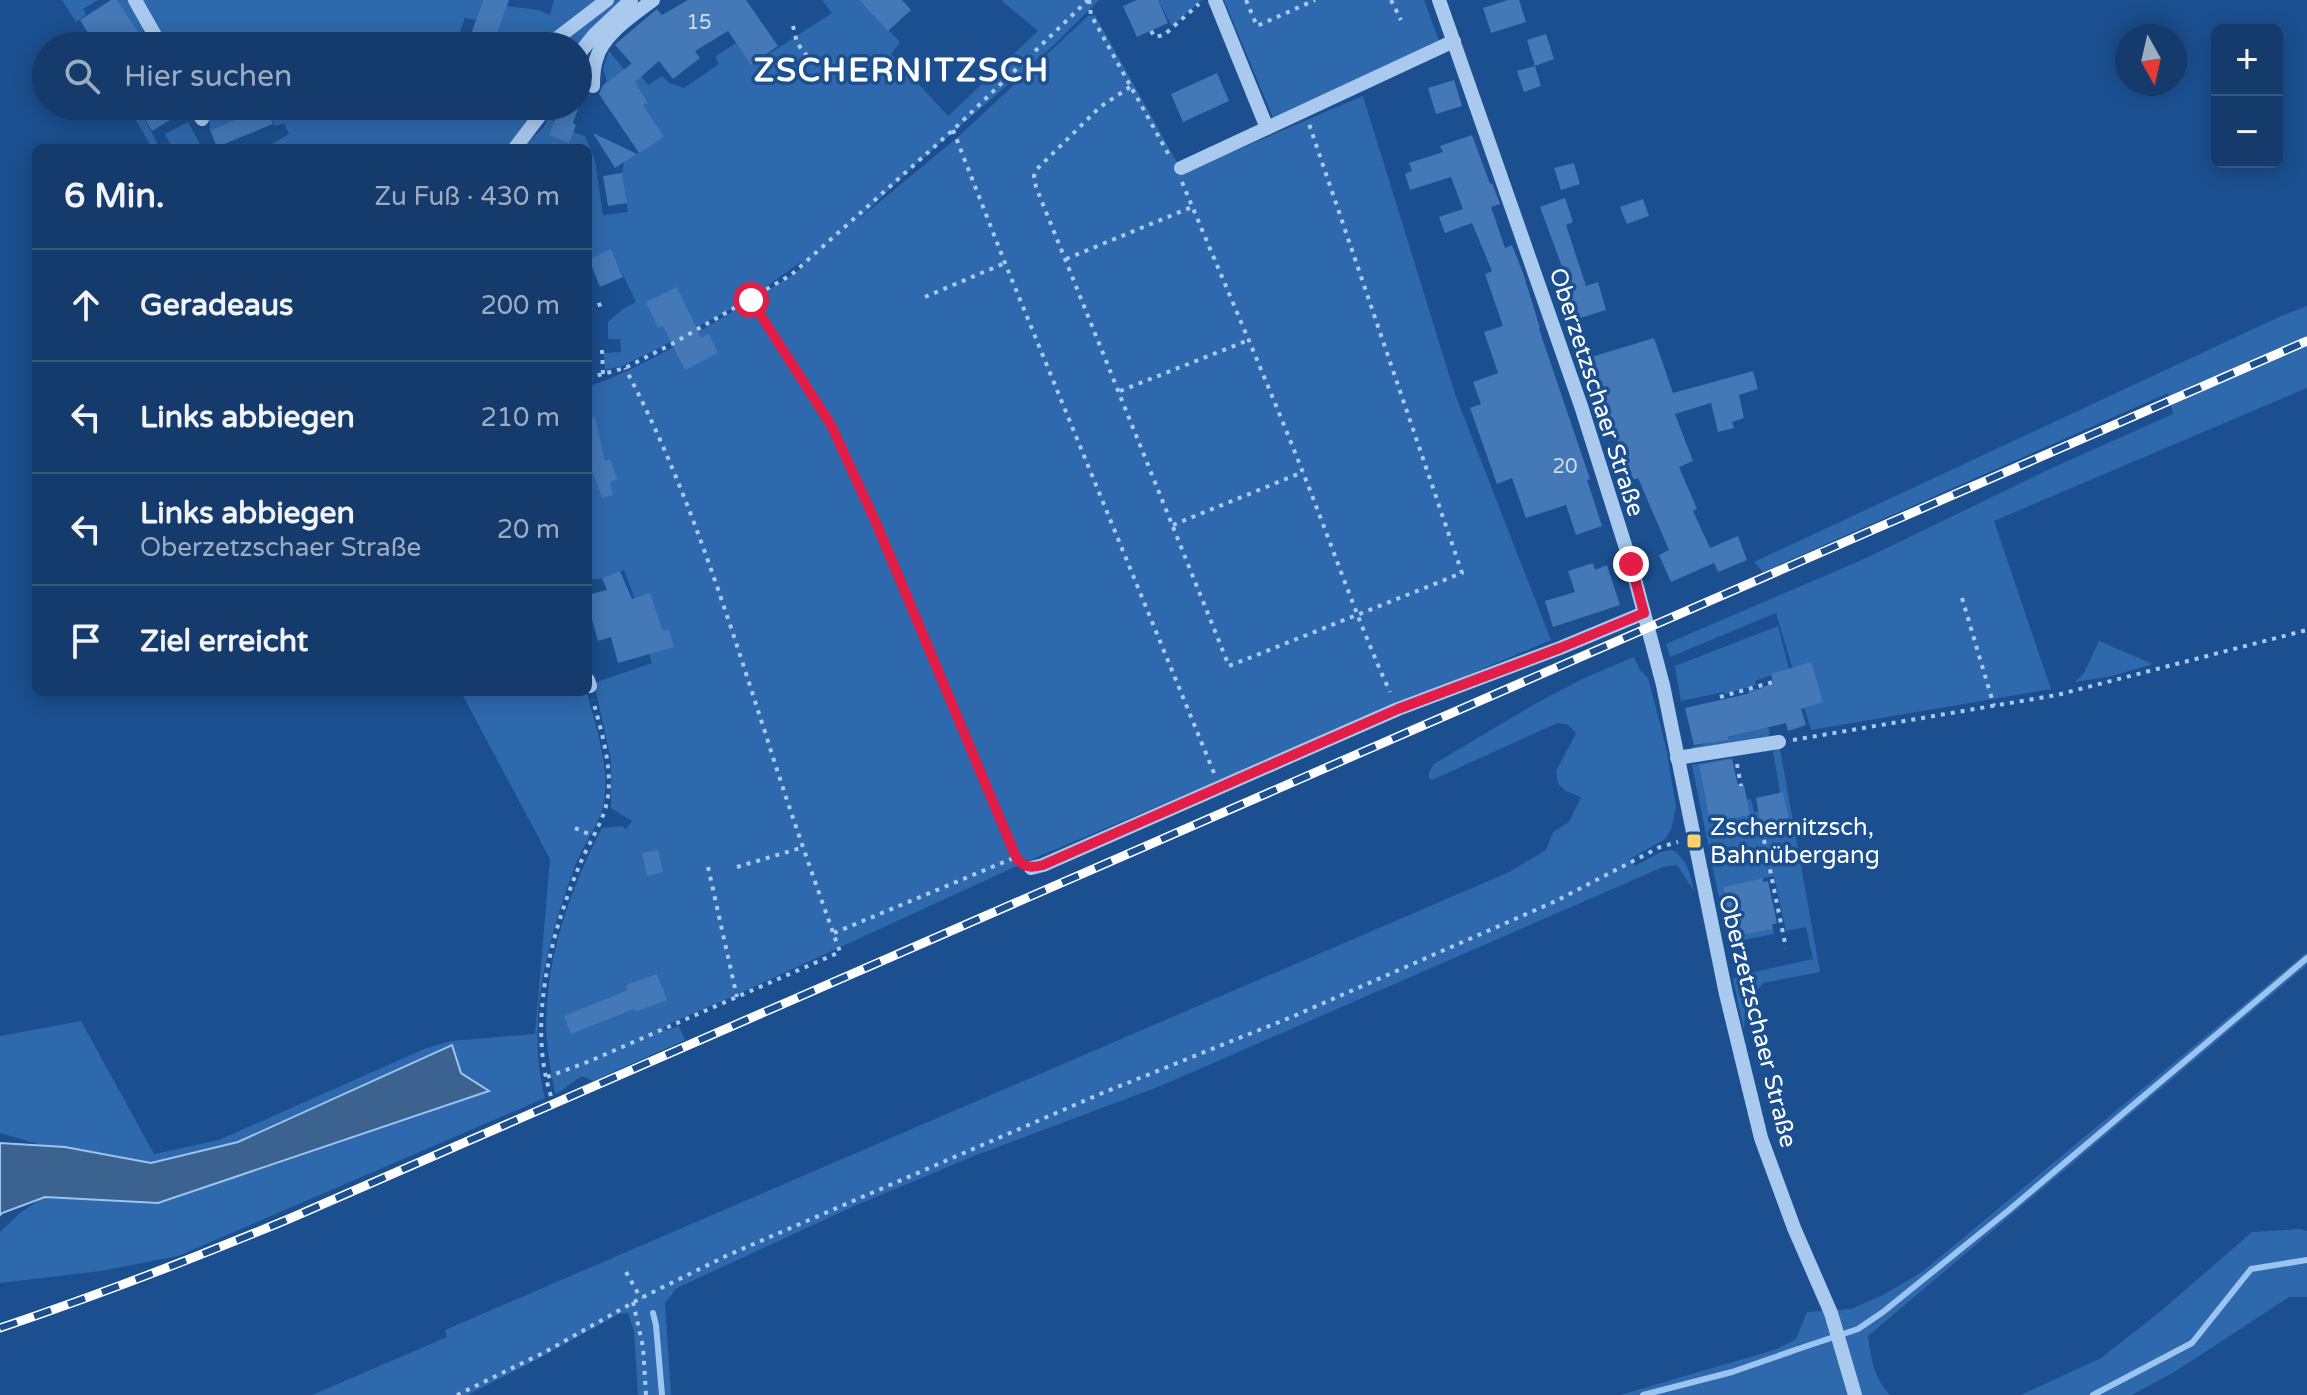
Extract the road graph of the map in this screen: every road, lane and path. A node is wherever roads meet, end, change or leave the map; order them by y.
1 (135, 0) edge
2 (607, 0) edge
3 (631, 0) edge
4 (653, 0) edge
5 (1088, 0) edge
6 (1204, 0) edge
7 (1215, 0) edge
8 (1246, 0) edge
9 (1315, 0) edge
10 (1391, 0) edge
11 (1439, 0) edge
12 (1401, 20) dead end
13 (793, 26) dead end
14 (1151, 31) dead end
15 (153, 32) edge
16 (564, 32) edge
17 (592, 38) edge
18 (1454, 41) junction
19 (815, 66) dead end
20 (593, 86) dead end
21 (1130, 87) junction
22 (1305, 111) junction
23 (536, 120) edge
24 (1267, 128) junction
25 (953, 130) junction
26 (518, 144) edge
27 (1178, 169) junction
28 (1192, 207) junction
29 (1066, 259) junction
30 (1005, 263) junction
31 (925, 297) dead end
32 (751, 300) junction
33 (602, 304) dead end
34 (592, 307) edge
35 (1249, 340) junction
36 (602, 350) dead end
37 (625, 368) junction
38 (603, 374) junction
39 (592, 377) edge
40 (1120, 391) junction
41 (1303, 472) junction
42 (1173, 525) junction
43 (1962, 598) dead end
44 (1644, 613) junction
45 (1357, 616) junction
46 (2307, 630) edge
47 (1773, 682) dead end
48 (592, 695) edge
49 (1720, 697) dead end
50 (1994, 706) junction
51 (1398, 709) junction
52 (1779, 742) joint
53 (1677, 758) junction
54 (1220, 787) junction
55 (575, 828) dead end
56 (593, 836) junction
57 (1764, 840) dead end
58 (1694, 841) junction
59 (804, 847) junction
60 (1016, 857) junction
61 (708, 867) dead end
62 (737, 867) dead end
63 (1031, 868) joint
64 (833, 934) junction
65 (1786, 948) dead end
66 (737, 997) junction
67 (547, 1079) junction
68 (551, 1096) dead end
69 (626, 1272) dead end
70 (643, 1297) junction
71 (633, 1302) junction
72 (457, 1395) edge
73 (646, 1395) edge
74 (1855, 1395) edge

1 - 15 street
2 - 16 street
3 - 17 street
4 - 20 street
5 - 21 path
5 - 25 path
6 - 14 path
7 - 24 street
8 - 9 path
10 - 12 path
11 - 18 street, Oberzetzschaer Straße
13 - 19 path
18 - 22 street
18 - 44 street, Oberzetzschaer Straße
21 - 27 path
21 - 29 path
22 - 24 street
22 - 45 path
23 - 26 street
24 - 27 street
25 - 30 path
25 - 32 path
27 - 28 path
28 - 29 path
28 - 35 path
29 - 40 path
30 - 31 path
30 - 54 path
32 - 37 path
32 - 60 path
33 - 34 path
35 - 40 path
35 - 41 path
36 - 38 path
37 - 38 path
37 - 59 path
38 - 39 path
40 - 42 path
41 - 42 path
41 - 45 path
42 - 45 path
43 - 50 path
44 - 51 street
44 - 53 street, Oberzetzschaer Straße
45 - 51 path
46 - 50 path
47 - 49 path
48 - 56 path
50 - 52 path
51 - 54 street
52 - 53 street
53 - 58 street, Oberzetzschaer Straße
54 - 63 street
55 - 56 path
56 - 67 path
57 - 65 path
58 - 70 path
58 - 74 street, Oberzetzschaer Straße
59 - 62 path
59 - 64 path
60 - 63 path
60 - 64 path
61 - 66 path
64 - 66 path
66 - 67 path
67 - 68 path
69 - 70 path
70 - 71 path
71 - 72 path
71 - 73 path

